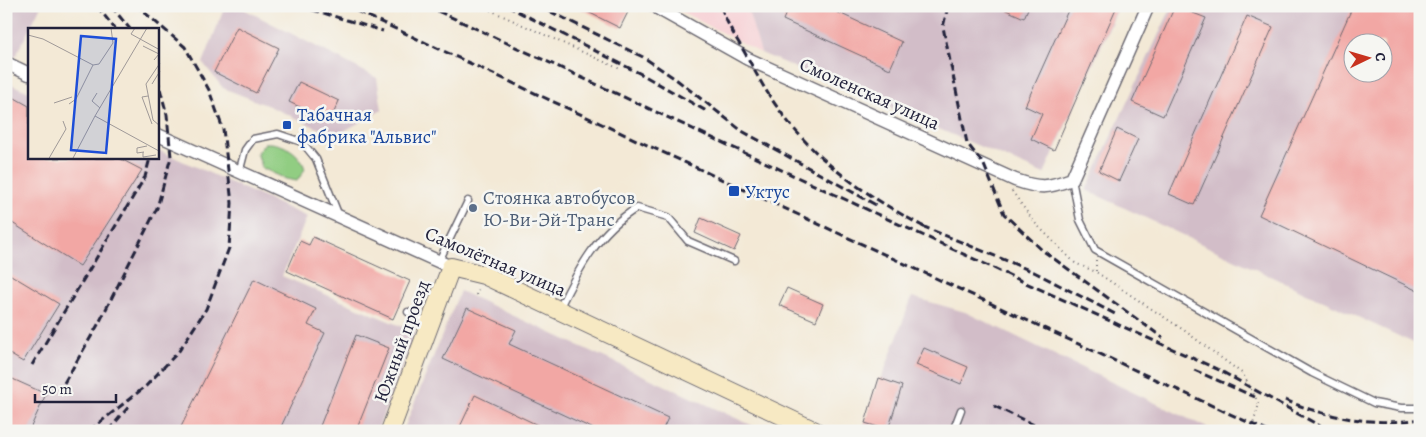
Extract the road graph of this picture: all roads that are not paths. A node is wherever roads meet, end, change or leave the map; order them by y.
1 (1148, 6) edge
2 (655, 7) edge
3 (6, 63) edge
4 (28, 74) edge
5 (159, 135) edge
6 (239, 173) junction
7 (1072, 179) junction
8 (468, 202) dead end
9 (340, 217) junction
10 (734, 261) dead end
11 (445, 264) junction
12 (559, 310) junction
13 (408, 312) dead end
14 (430, 323) junction
15 (1420, 408) edge
16 (961, 410) dead end
17 (390, 431) edge
18 (815, 431) edge
19 (953, 431) edge

1 - 7 street
2 - 7 street, Смоленская улица
3 - 4 street
5 - 6 street, Самолётная улица
6 - 9 street, Самолётная улица
6 - 9 lane
7 - 15 lane
8 - 11 lane
9 - 11 street, Самолётная улица
10 - 12 lane
11 - 12 main road, Самолётная улица
11 - 14 main road, Южный проезд
12 - 18 main road, Самолётная улица
13 - 14 lane
14 - 17 main road, Южный проезд
16 - 19 lane

